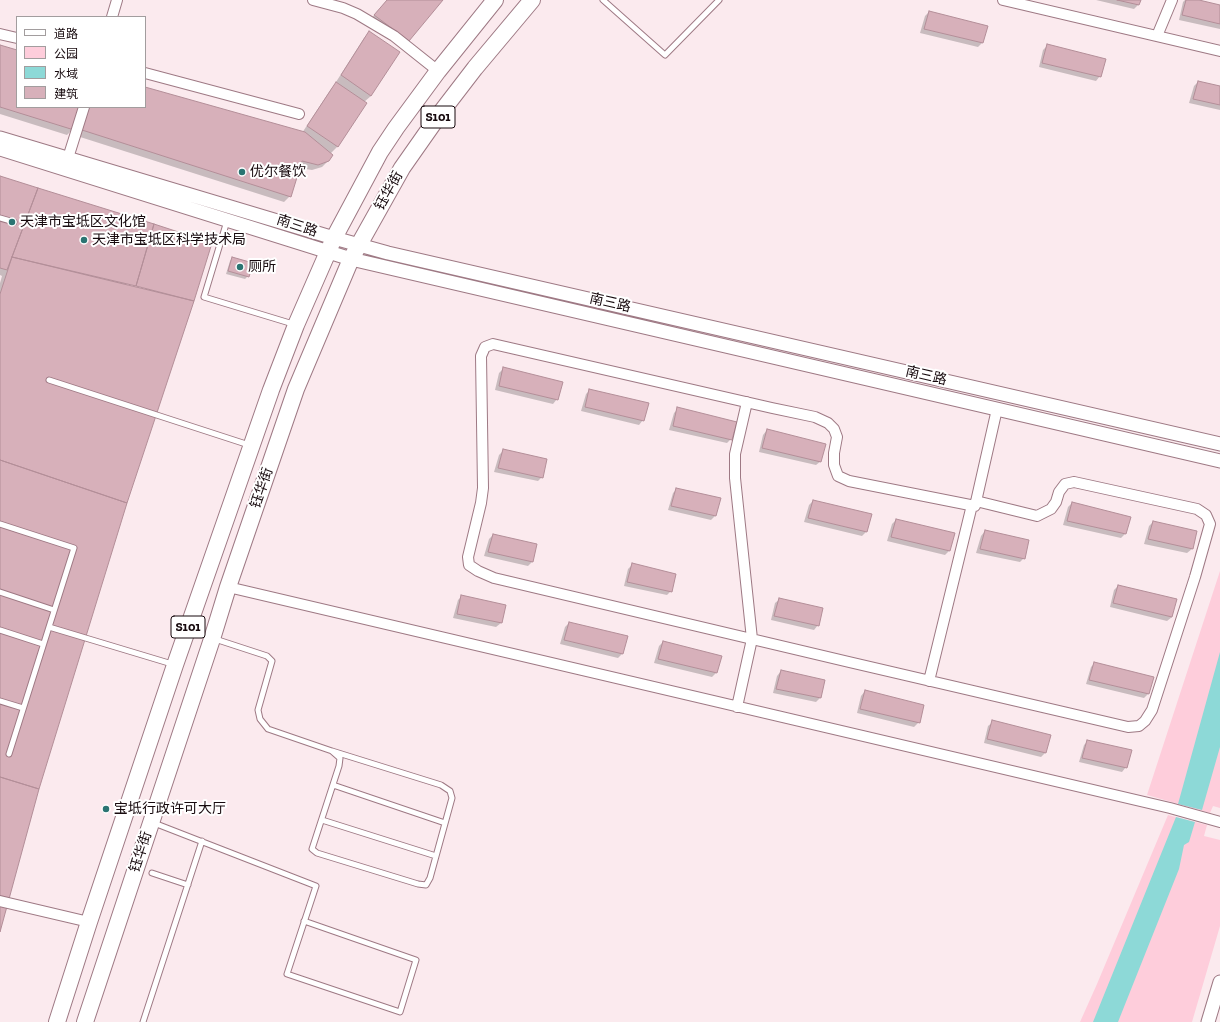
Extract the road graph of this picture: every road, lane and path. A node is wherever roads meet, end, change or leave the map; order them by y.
1 (117, 0) edge
2 (313, 0) edge
3 (495, 0) edge
4 (532, 0) edge
5 (603, 0) edge
6 (719, 0) edge
7 (1003, 0) edge
8 (1172, 0) edge
9 (112, 16) edge
10 (0, 34) edge
11 (1157, 36) junction
12 (16, 38) edge
13 (1220, 51) edge
14 (438, 71) junction
15 (146, 73) edge
16 (84, 108) edge
17 (299, 114) dead end
18 (0, 138) edge
19 (0, 148) edge
20 (68, 158) junction
21 (0, 218) edge
22 (227, 220) junction
23 (14, 222) dead end
24 (331, 245) junction
25 (355, 252) junction
26 (296, 325) junction
27 (49, 380) dead end
28 (747, 402) junction
29 (997, 409) junction
30 (1220, 444) edge
31 (252, 446) junction
32 (1220, 461) edge
33 (974, 503) junction
34 (0, 524) edge
35 (228, 587) junction
36 (0, 592) edge
37 (54, 610) junction
38 (49, 627) junction
39 (0, 630) edge
40 (212, 639) junction
41 (752, 639) junction
42 (43, 644) junction
43 (175, 665) junction
44 (930, 680) junction
45 (0, 701) edge
46 (737, 707) junction
47 (23, 708) junction
48 (332, 751) junction
49 (9, 754) dead end
50 (333, 785) junction
51 (322, 820) junction
52 (1215, 820) edge
53 (151, 822) junction
54 (445, 822) junction
55 (202, 841) junction
56 (436, 856) junction
57 (152, 873) dead end
58 (188, 885) junction
59 (0, 901) edge
60 (304, 921) junction
61 (89, 922) junction
62 (1220, 982) edge
63 (57, 1022) edge
64 (85, 1022) edge
65 (143, 1022) edge
66 (1208, 1022) edge

1 - 9 street
2 - 14 street
3 - 14 main road, 钰华街 / S101
4 - 25 main road, 钰华街 / S101
5 - 6 lane
7 - 11 street
8 - 11 street
10 - 12 street
11 - 13 street
14 - 24 main road, 钰华街 / S101
15 - 17 street
16 - 20 street
18 - 20 street, 南三路
19 - 22 street, 南三路
20 - 24 street, 南三路
21 - 23 lane
22 - 24 street, 南三路
22 - 26 lane
24 - 25 street, 南三路
24 - 26 main road, 钰华街 / S101
25 - 29 street, 南三路
25 - 30 street, 南三路
25 - 35 main road, 钰华街 / S101
26 - 31 main road, 钰华街 / S101
27 - 31 lane
28 - 33 street
28 - 41 street
28 - 41 street
29 - 32 street, 南三路
29 - 33 street
31 - 43 main road, 钰华街 / S101
33 - 44 street
33 - 44 street
34 - 37 lane
35 - 40 main road, 钰华街 / S101
35 - 46 street
36 - 37 lane
37 - 38 lane
38 - 42 lane
38 - 43 lane
39 - 42 lane
40 - 48 lane
40 - 53 main road, 钰华街 / S101
41 - 44 street
41 - 46 street
42 - 47 lane
43 - 61 main road, 钰华街 / S101
45 - 47 lane
46 - 52 street
47 - 49 lane
48 - 50 lane
48 - 54 lane
50 - 51 lane
50 - 54 lane
51 - 56 lane
51 - 56 lane
53 - 55 lane
53 - 64 main road, 钰华街 / S101
54 - 56 lane
55 - 58 lane
55 - 60 lane
57 - 58 lane
58 - 65 lane
59 - 61 street
60 - 60 lane
61 - 63 main road, 钰华街 / S101
62 - 66 street

